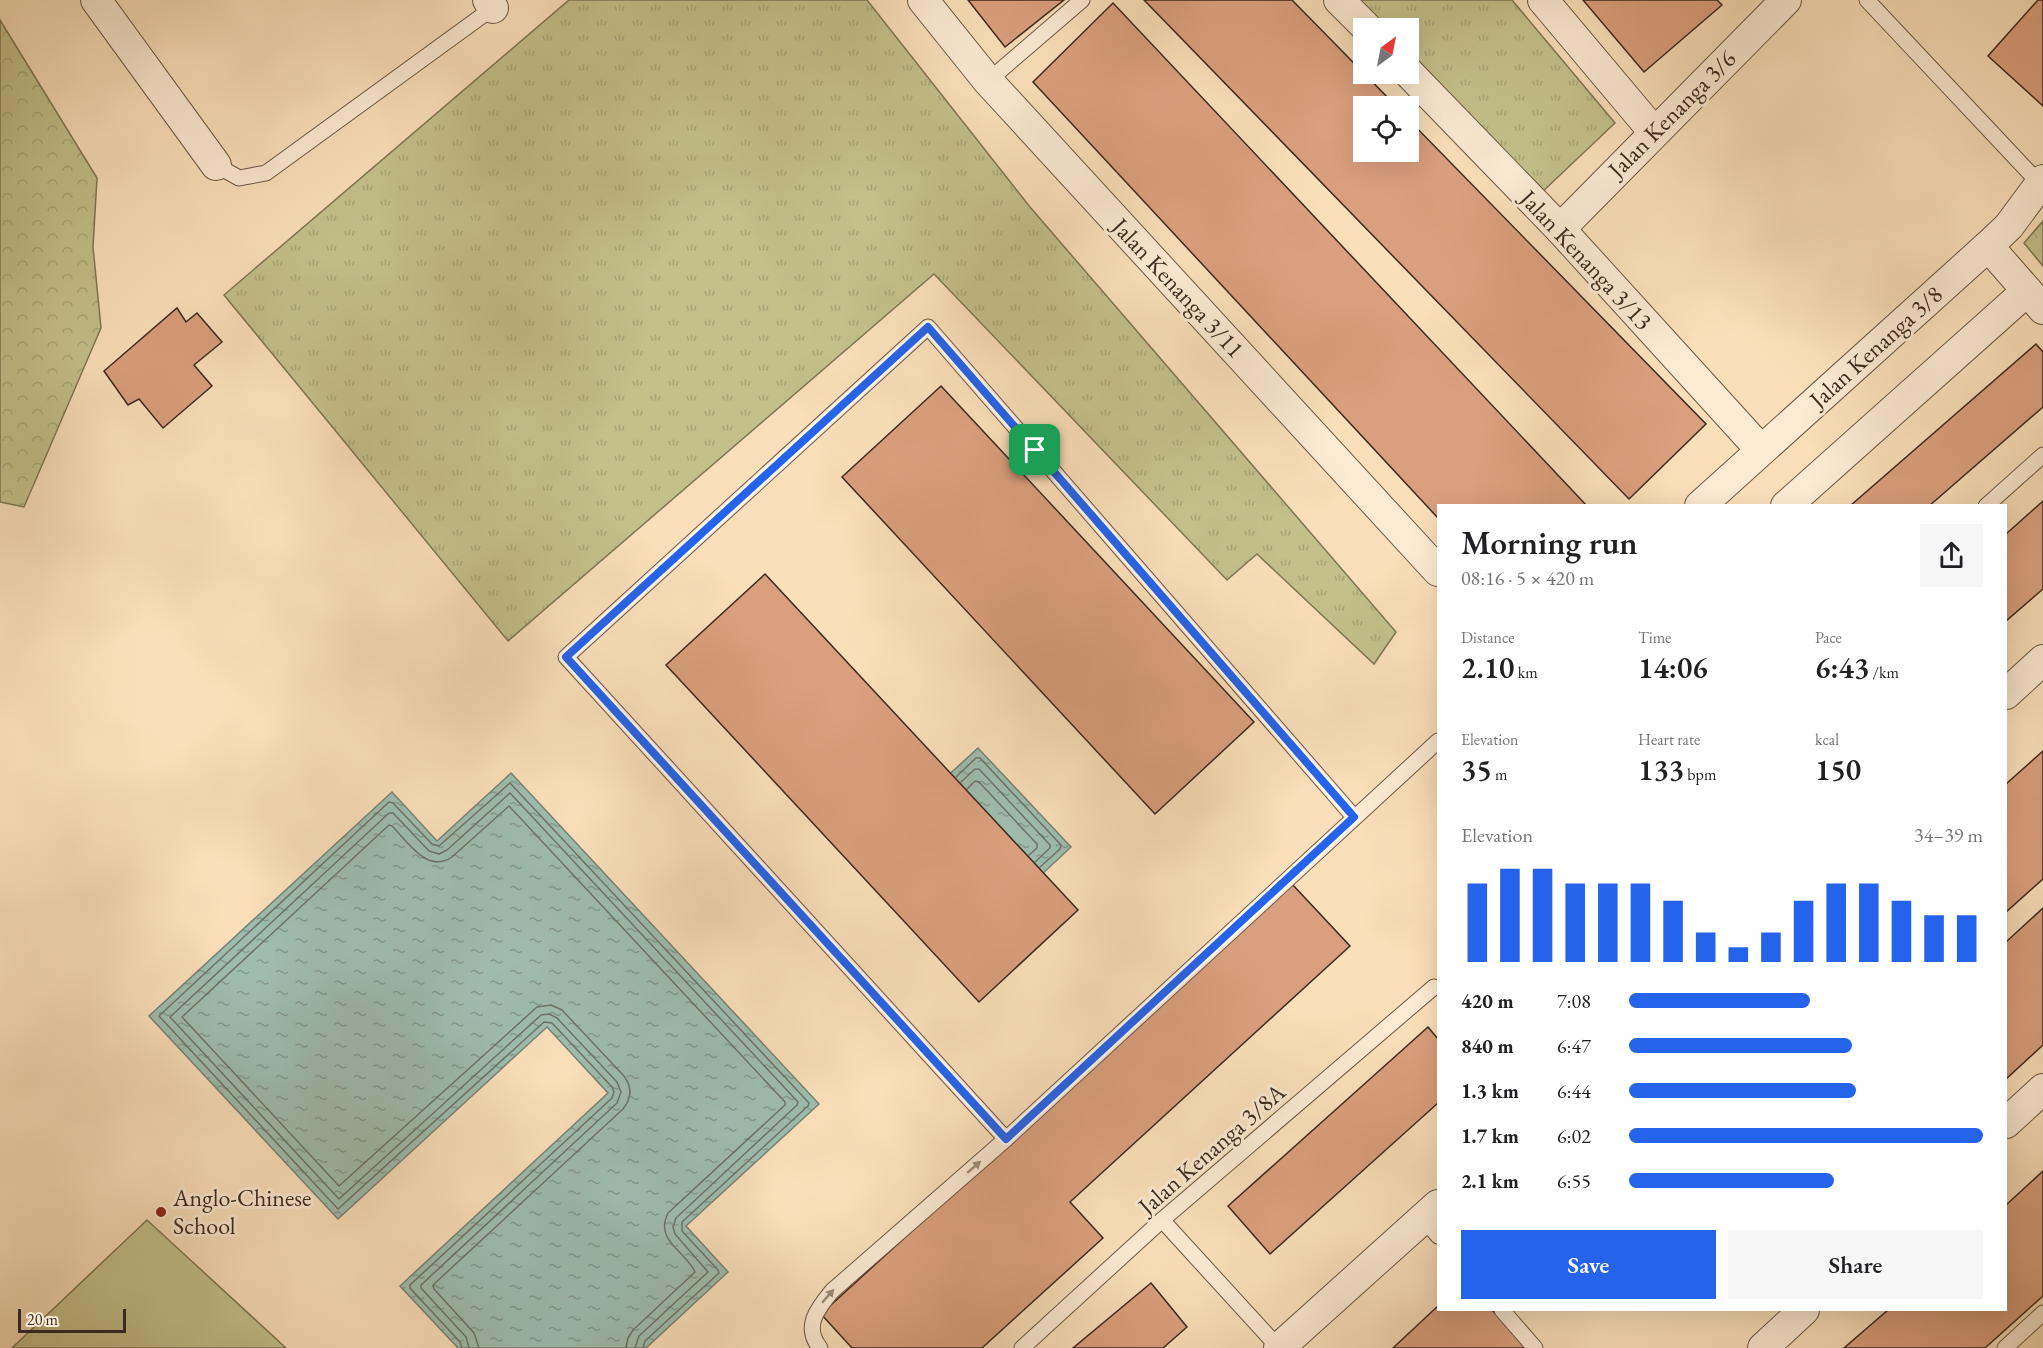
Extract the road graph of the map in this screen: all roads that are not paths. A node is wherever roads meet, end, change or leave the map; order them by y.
1 (96, 0) edge
2 (923, 0) edge
3 (1082, 0) edge
4 (1339, 0) edge
5 (1543, 0) edge
6 (1786, 0) edge
7 (1867, 0) edge
8 (495, 3) edge
9 (1357, 18) edge
10 (988, 81) junction
11 (1419, 83) edge
12 (1654, 132) junction
13 (216, 165) joint
14 (2042, 182) edge
15 (1560, 229) junction
16 (1988, 246) junction
17 (2035, 300) edge
18 (1761, 450) junction
19 (2043, 455) edge
20 (1702, 504) edge
21 (1788, 504) edge
22 (1988, 504) edge
23 (1437, 570) edge
24 (2043, 660) edge
25 (2007, 693) edge
26 (1437, 742) edge
27 (1354, 817) junction
28 (1437, 988) edge
29 (2043, 1089) edge
30 (2007, 1122) edge
31 (1006, 1139) junction
32 (1162, 1220) junction
33 (1433, 1220) edge
34 (1503, 1311) edge
35 (1803, 1311) edge
36 (2043, 1313) edge
37 (820, 1348) edge
38 (1022, 1348) edge
39 (1279, 1348) edge
40 (1535, 1348) edge
41 (1763, 1348) edge
42 (2005, 1348) edge

1 - 13 street
2 - 10 street, Jalan Kenanga 3/11
3 - 10 lane
4 - 9 street
5 - 12 street
6 - 12 street, Jalan Kenanga 3/6
7 - 14 lane
8 - 13 lane
10 - 23 street, Jalan Kenanga 3/11
11 - 15 street, Jalan Kenanga 3/13
12 - 15 street, Jalan Kenanga 3/6
14 - 16 street, Jalan Kenanga 3/8
15 - 18 street, Jalan Kenanga 3/13
16 - 17 street
16 - 18 street, Jalan Kenanga 3/8
17 - 21 street
18 - 20 street, Jalan Kenanga 3/8
19 - 22 lane
24 - 25 street
26 - 27 lane
27 - 31 lane
27 - 31 lane
28 - 32 lane, Jalan Kenanga 3/8A
29 - 30 street
37 -> 31 lane
32 - 38 lane, Jalan Kenanga 3/8A
32 - 39 lane
33 - 39 street
34 - 40 lane
35 - 41 street
36 - 42 lane

